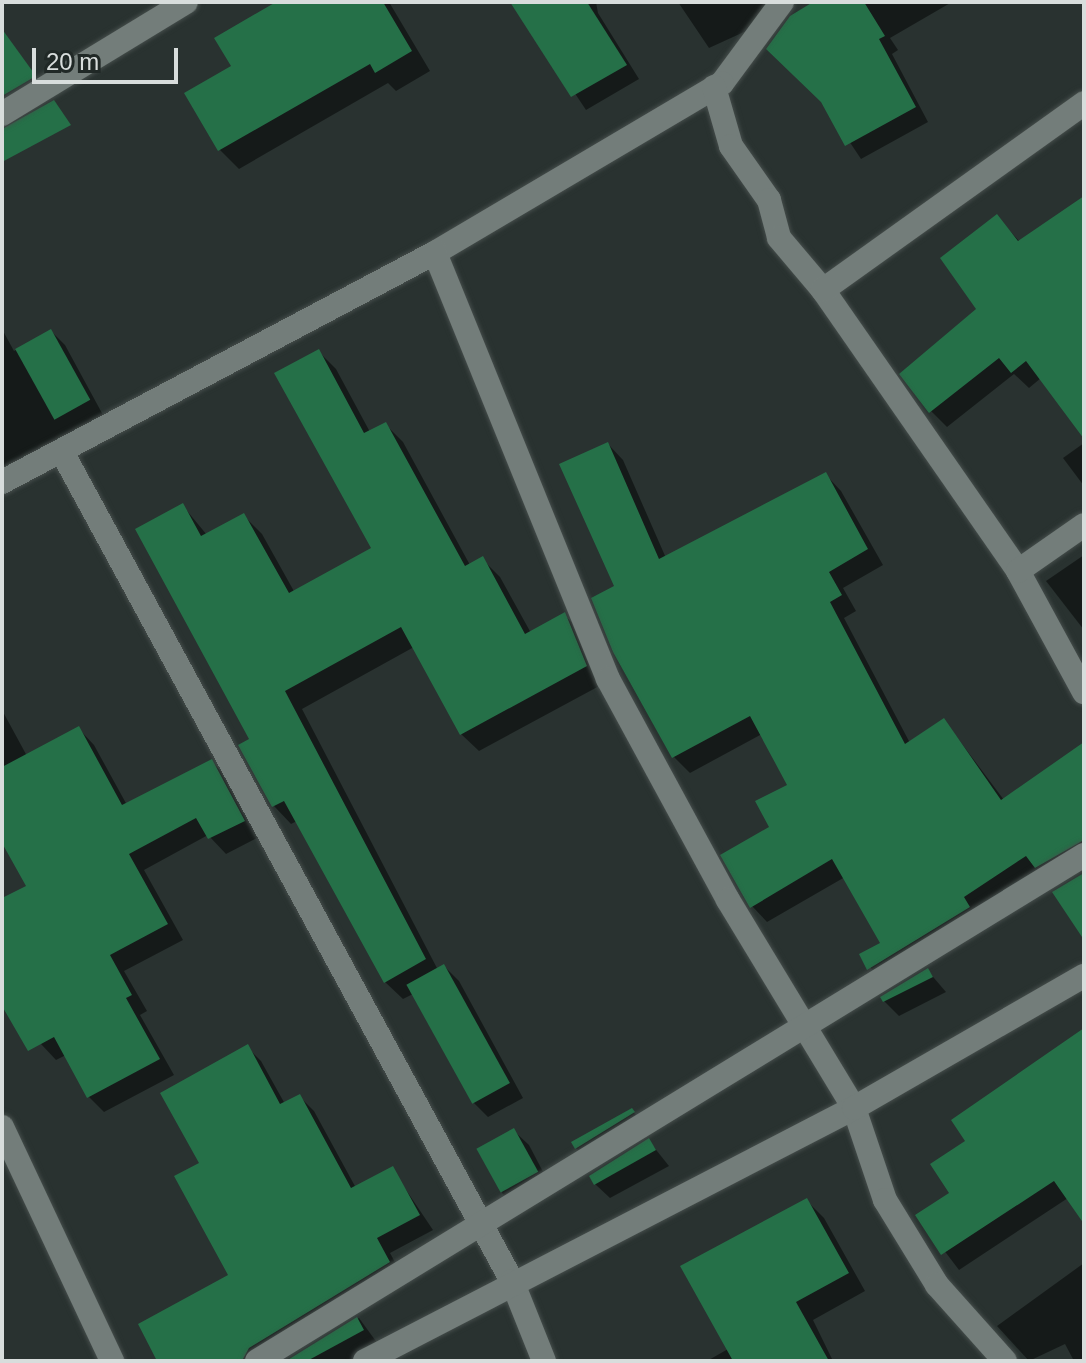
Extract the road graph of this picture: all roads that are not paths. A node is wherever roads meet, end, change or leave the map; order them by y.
1 (186, 2) edge
2 (782, 2) edge
3 (714, 87) junction
4 (1084, 103) edge
5 (2, 114) edge
6 (435, 253) junction
7 (823, 290) junction
8 (62, 452) junction
9 (2, 482) edge
10 (1084, 525) edge
11 (1018, 571) junction
12 (1084, 692) edge
13 (1084, 855) edge
14 (1084, 976) edge
15 (854, 1108) junction
16 (2, 1127) edge
17 (512, 1281) junction
18 (112, 1361) edge
19 (257, 1361) edge
20 (365, 1361) edge
21 (544, 1361) edge
22 (1005, 1361) edge

1 - 5 street
2 - 3 street
3 - 6 street
3 - 7 street
4 - 7 street
6 - 8 street
6 - 15 street
7 - 11 street
8 - 9 street
8 - 17 street
10 - 11 street
11 - 12 street
13 - 19 street
14 - 15 street
15 - 17 street
15 - 22 street
16 - 18 street
17 - 20 street
17 - 21 street

